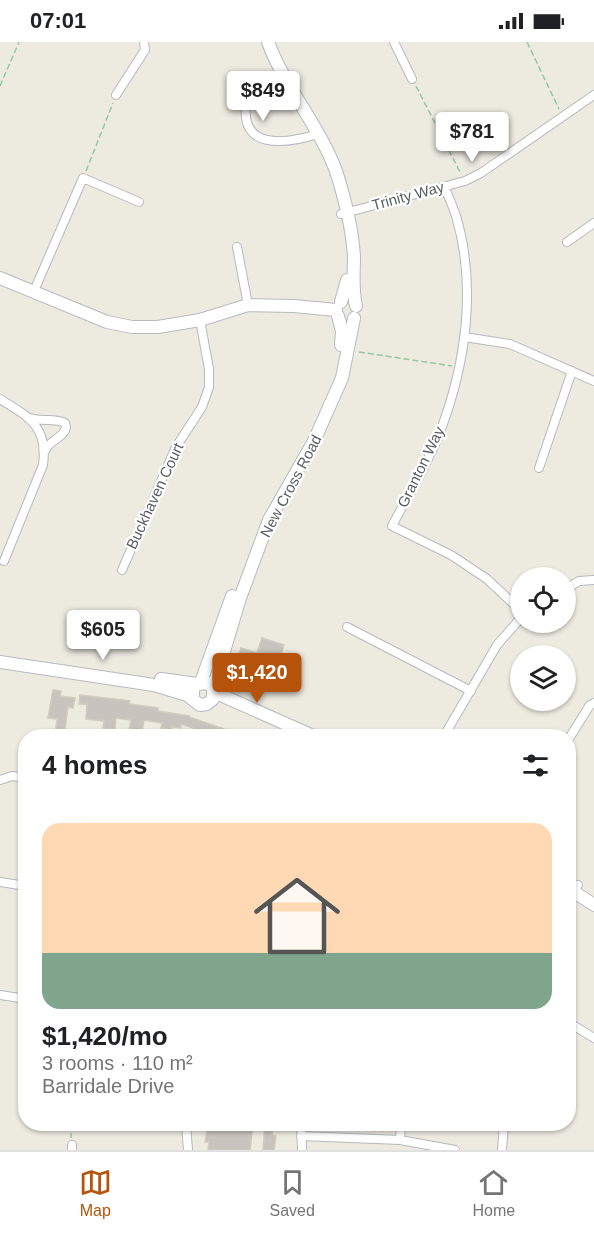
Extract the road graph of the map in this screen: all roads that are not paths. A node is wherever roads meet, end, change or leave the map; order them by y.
1 (144, 42) edge
2 (260, 42) edge
3 (267, 42) edge
4 (394, 42) edge
5 (279, 76) junction
6 (412, 79) road end
7 (116, 95) road end
8 (594, 95) edge
9 (315, 135) junction
10 (444, 186) junction
11 (139, 202) dead end
12 (345, 213) junction
13 (594, 223) edge
14 (567, 242) dead end
15 (237, 247) dead end
16 (0, 278) edge
17 (34, 291) junction
18 (248, 305) junction
19 (338, 309) junction
20 (355, 312) junction
21 (200, 320) junction
22 (464, 338) junction
23 (572, 371) junction
24 (594, 381) edge
25 (0, 399) edge
26 (30, 418) junction
27 (45, 451) junction
28 (538, 468) dead end
29 (4, 561) dead end
30 (122, 570) dead end
31 (594, 580) edge
32 (576, 583) edge
33 (510, 601) edge
34 (347, 627) dead end
35 (510, 630) edge
36 (0, 654) edge
37 (0, 662) edge
38 (199, 683) junction
39 (471, 691) junction
40 (212, 694) junction
41 (193, 698) junction
42 (594, 702) edge
43 (278, 729) edge
44 (296, 729) edge
45 (448, 729) edge
46 (575, 729) edge
47 (18, 777) edge
48 (0, 780) edge
49 (0, 882) edge
50 (18, 885) edge
51 (576, 890) edge
52 (576, 892) edge
53 (594, 895) edge
54 (594, 905) edge
55 (0, 995) edge
56 (18, 998) edge
57 (576, 1027) edge
58 (594, 1038) edge
59 (187, 1131) edge
60 (302, 1131) edge
61 (401, 1131) edge
62 (503, 1131) edge
63 (302, 1136) junction
64 (400, 1140) junction
65 (188, 1150) edge
66 (302, 1150) edge
67 (454, 1150) edge
68 (502, 1150) edge

1 - 7 street
2 - 5 street, New Cross Road
3 - 5 street, New Cross Road
4 - 6 street
5 - 9 street, New Cross Road
5 - 9 street
8 - 10 street, Trinity Way
9 - 12 street, New Cross Road
10 - 12 street, Trinity Way
10 - 22 street, Granton Way
11 - 17 street
12 - 19 street, New Cross Road
12 - 20 street, New Cross Road
13 - 14 street
15 - 18 street
16 - 17 street
17 - 21 street
18 - 19 street
18 - 21 street
19 - 20 street
19 - 20 street
19 - 38 street, New Cross Road
20 - 40 street, New Cross Road
21 - 30 street, Buckhaven Court
22 - 23 street
22 - 33 street, Granton Way
23 - 24 street
23 - 28 street
25 - 26 street
26 - 27 street
26 - 27 street
27 - 29 street
31 - 32 street
34 - 39 street
35 - 39 street
36 - 38 street
37 - 41 street
38 - 40 street
38 - 41 street
39 - 45 street
40 - 41 street
40 - 43 street
40 - 44 street
42 - 46 street
47 - 48 street
49 - 50 street
51 - 53 street
52 - 54 street
55 - 56 street
57 - 58 street
59 - 65 street
60 - 63 street
61 - 64 street
62 - 68 street
63 - 64 street
63 - 66 street
64 - 67 street

